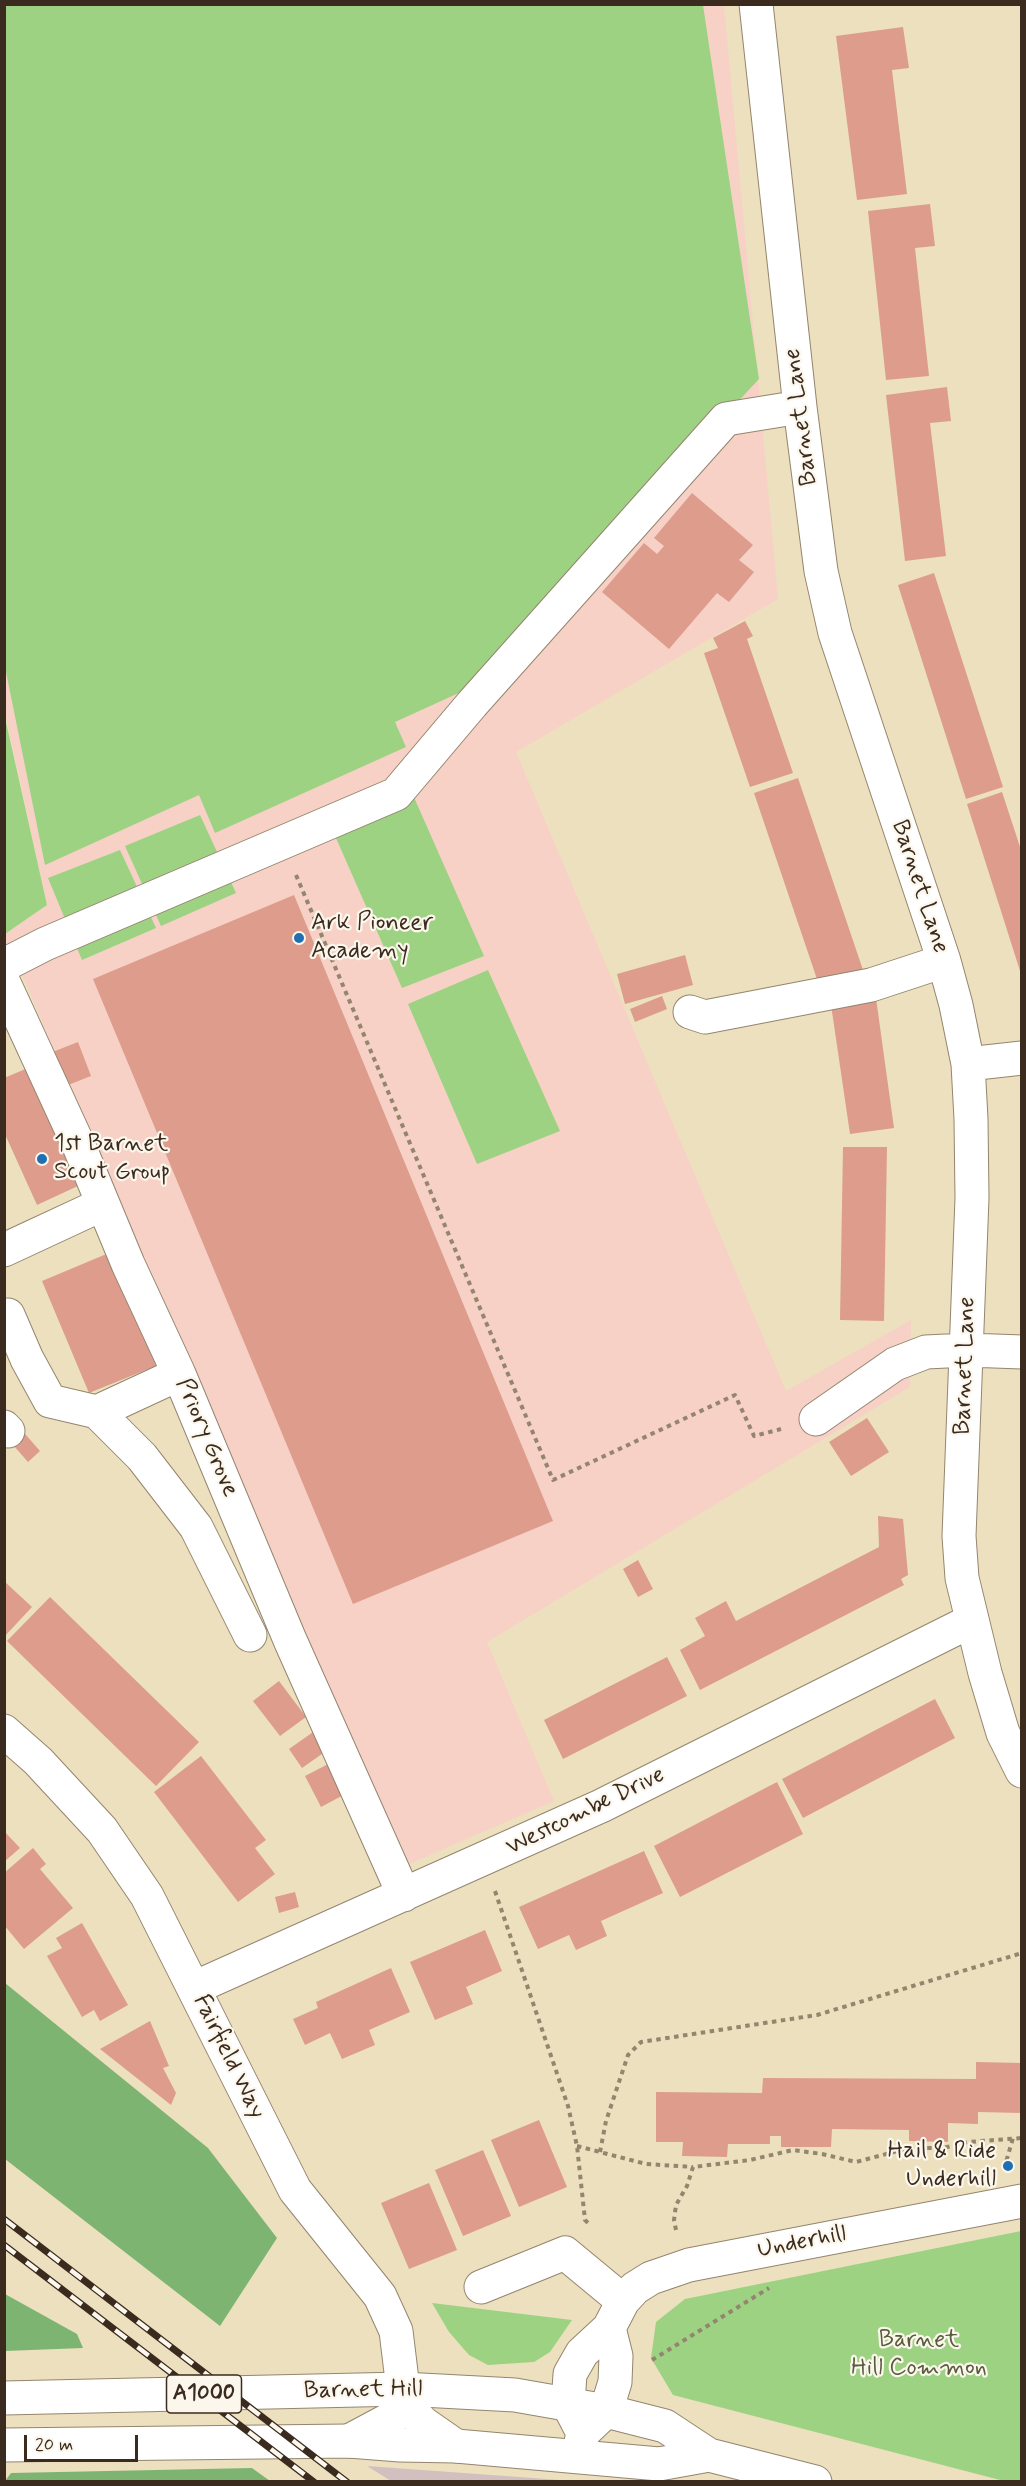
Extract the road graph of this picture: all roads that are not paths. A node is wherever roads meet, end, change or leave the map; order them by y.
1 (756, 4) edge
2 (800, 406) junction
3 (944, 961) junction
4 (9, 969) edge
5 (690, 1012) dead end
6 (1022, 1058) edge
7 (968, 1064) junction
8 (103, 1204) junction
9 (4, 1250) edge
10 (8, 1315) dead end
11 (967, 1350) junction
12 (1022, 1352) edge
13 (179, 1374) junction
14 (97, 1412) junction
15 (816, 1419) road end
16 (971, 1621) junction
17 (250, 1635) dead end
18 (4, 1731) edge
19 (1022, 1771) edge
20 (404, 1895) junction
21 (194, 1988) junction
22 (1012, 2189) edge
23 (481, 2287) dead end
24 (616, 2315) junction
25 (404, 2397) junction
26 (4, 2398) edge
27 (568, 2404) junction
28 (606, 2411) junction
29 (349, 2441) junction
30 (4, 2445) edge
31 (580, 2445) junction
32 (456, 2446) junction
33 (709, 2455) junction
34 (815, 2481) edge

1 - 2 street, Barnet Lane
2 - 3 street, Barnet Lane
2 - 4 street
3 - 5 street
3 - 7 street, Barnet Lane
4 - 8 street, Priory Grove
6 - 7 street
7 - 11 street, Barnet Lane
8 - 9 street
8 - 13 street, Priory Grove
10 - 14 street
11 - 12 street
11 - 15 street
11 - 16 street, Barnet Lane
13 - 14 street
13 - 20 street, Priory Grove
14 - 17 street
16 - 19 street, Barnet Lane
16 - 20 street, Westcombe Drive
18 - 21 street, Fairfield Way
20 - 21 street, Westcombe Drive
21 - 25 street, Fairfield Way
22 - 24 street, Underhill
23 - 24 street
24 - 27 street, Underhill
24 - 28 street
25 - 26 street, Barnet Hill / A1000
25 - 27 street, Barnet Hill / A1000
25 - 29 street
25 - 32 street
27 - 28 street, Barnet Hill / A1000
27 - 31 street
28 - 31 street
28 - 33 street, Barnet Hill / A1000
29 - 30 street, Barnet Hill / A1000
29 - 32 street, Barnet Hill / A1000
31 - 32 street, Barnet Hill / A1000
31 - 33 street, Barnet Hill / A1000
33 - 34 street, Barnet Hill / A1000

